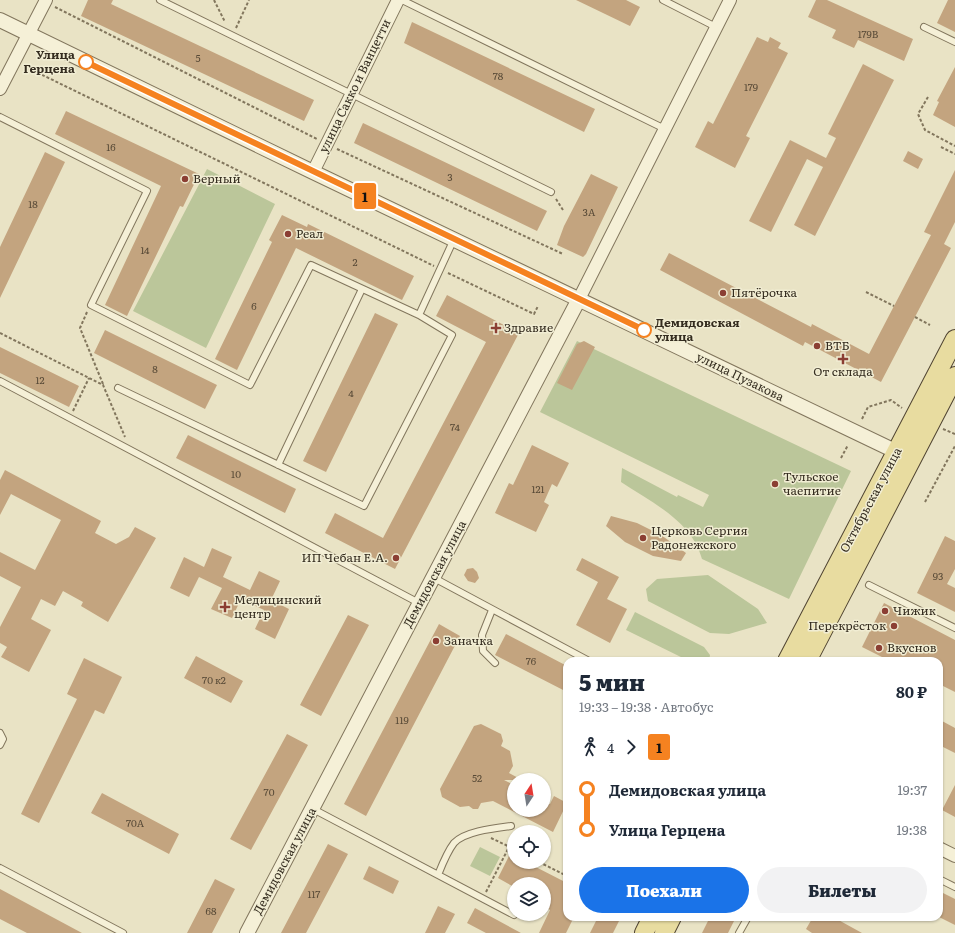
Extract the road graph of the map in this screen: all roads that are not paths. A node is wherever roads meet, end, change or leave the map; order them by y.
1 (160, 0) edge
2 (398, 0) edge
3 (402, 0) edge
4 (663, 0) edge
5 (730, 0) edge
6 (45, 1) edge
7 (0, 20) edge
8 (716, 27) junction
9 (924, 27) dead end
10 (29, 34) junction
11 (955, 42) edge
12 (0, 89) edge
13 (352, 94) junction
14 (0, 117) edge
15 (665, 129) junction
16 (313, 172) junction
17 (551, 192) road end
18 (454, 239) junction
19 (362, 289) junction
20 (579, 299) junction
21 (419, 315) junction
22 (955, 339) edge
23 (955, 376) edge
24 (0, 381) edge
25 (118, 388) dead end
26 (904, 456) junction
27 (278, 465) junction
28 (890, 484) junction
29 (434, 578) junction
30 (869, 585) dead end
31 (420, 603) junction
32 (492, 610) junction
33 (955, 628) edge
34 (581, 657) edge
35 (789, 657) edge
36 (809, 657) edge
37 (495, 663) dead end
38 (0, 733) edge
39 (0, 745) edge
40 (313, 809) junction
41 (507, 827) edge
42 (943, 850) edge
43 (955, 856) edge
44 (0, 868) edge
45 (438, 874) junction
46 (943, 881) edge
47 (955, 887) edge
48 (507, 911) edge
49 (650, 921) edge
50 (670, 921) edge
51 (746, 921) edge
52 (123, 933) edge
53 (247, 933) edge
54 (644, 933) edge
55 (664, 933) edge
56 (739, 933) edge

1 - 13 lane
2 - 13 street, улица Сакко и Ванцетти
3 - 15 lane
4 - 8 lane
5 - 8 street, Демидовская улица
6 - 10 street
7 - 10 street, улица Пузакова
8 - 15 street, Демидовская улица
9 - 11 lane
10 - 12 street
10 - 16 street, улица Пузакова
13 - 16 street, улица Сакко и Ванцетти
13 - 17 lane
14 - 19 lane
15 - 20 street, Демидовская улица
16 - 18 street, улица Пузакова
18 - 20 street, улица Пузакова
18 - 21 lane
19 - 21 lane
19 - 27 lane
20 - 26 street, улица Пузакова
20 - 29 street, Демидовская улица
21 - 27 lane
22 - 26 main road, Октябрьская улица
23 - 26 main road, Октябрьская улица
24 - 31 lane
25 - 27 lane
26 - 28 main road, Октябрьская улица
28 - 35 main road, Октябрьская улица
28 - 36 main road, Октябрьская улица
29 - 31 street, Демидовская улица
29 - 32 lane
30 - 33 lane
31 - 40 street, Демидовская улица
32 - 34 lane
32 - 37 lane
38 - 39 lane
40 - 45 lane
40 - 53 street, Демидовская улица
41 - 45 lane
42 - 43 street
44 - 52 lane
45 - 48 lane
46 - 47 lane
49 - 54 main road
50 - 55 main road
51 - 56 lane

